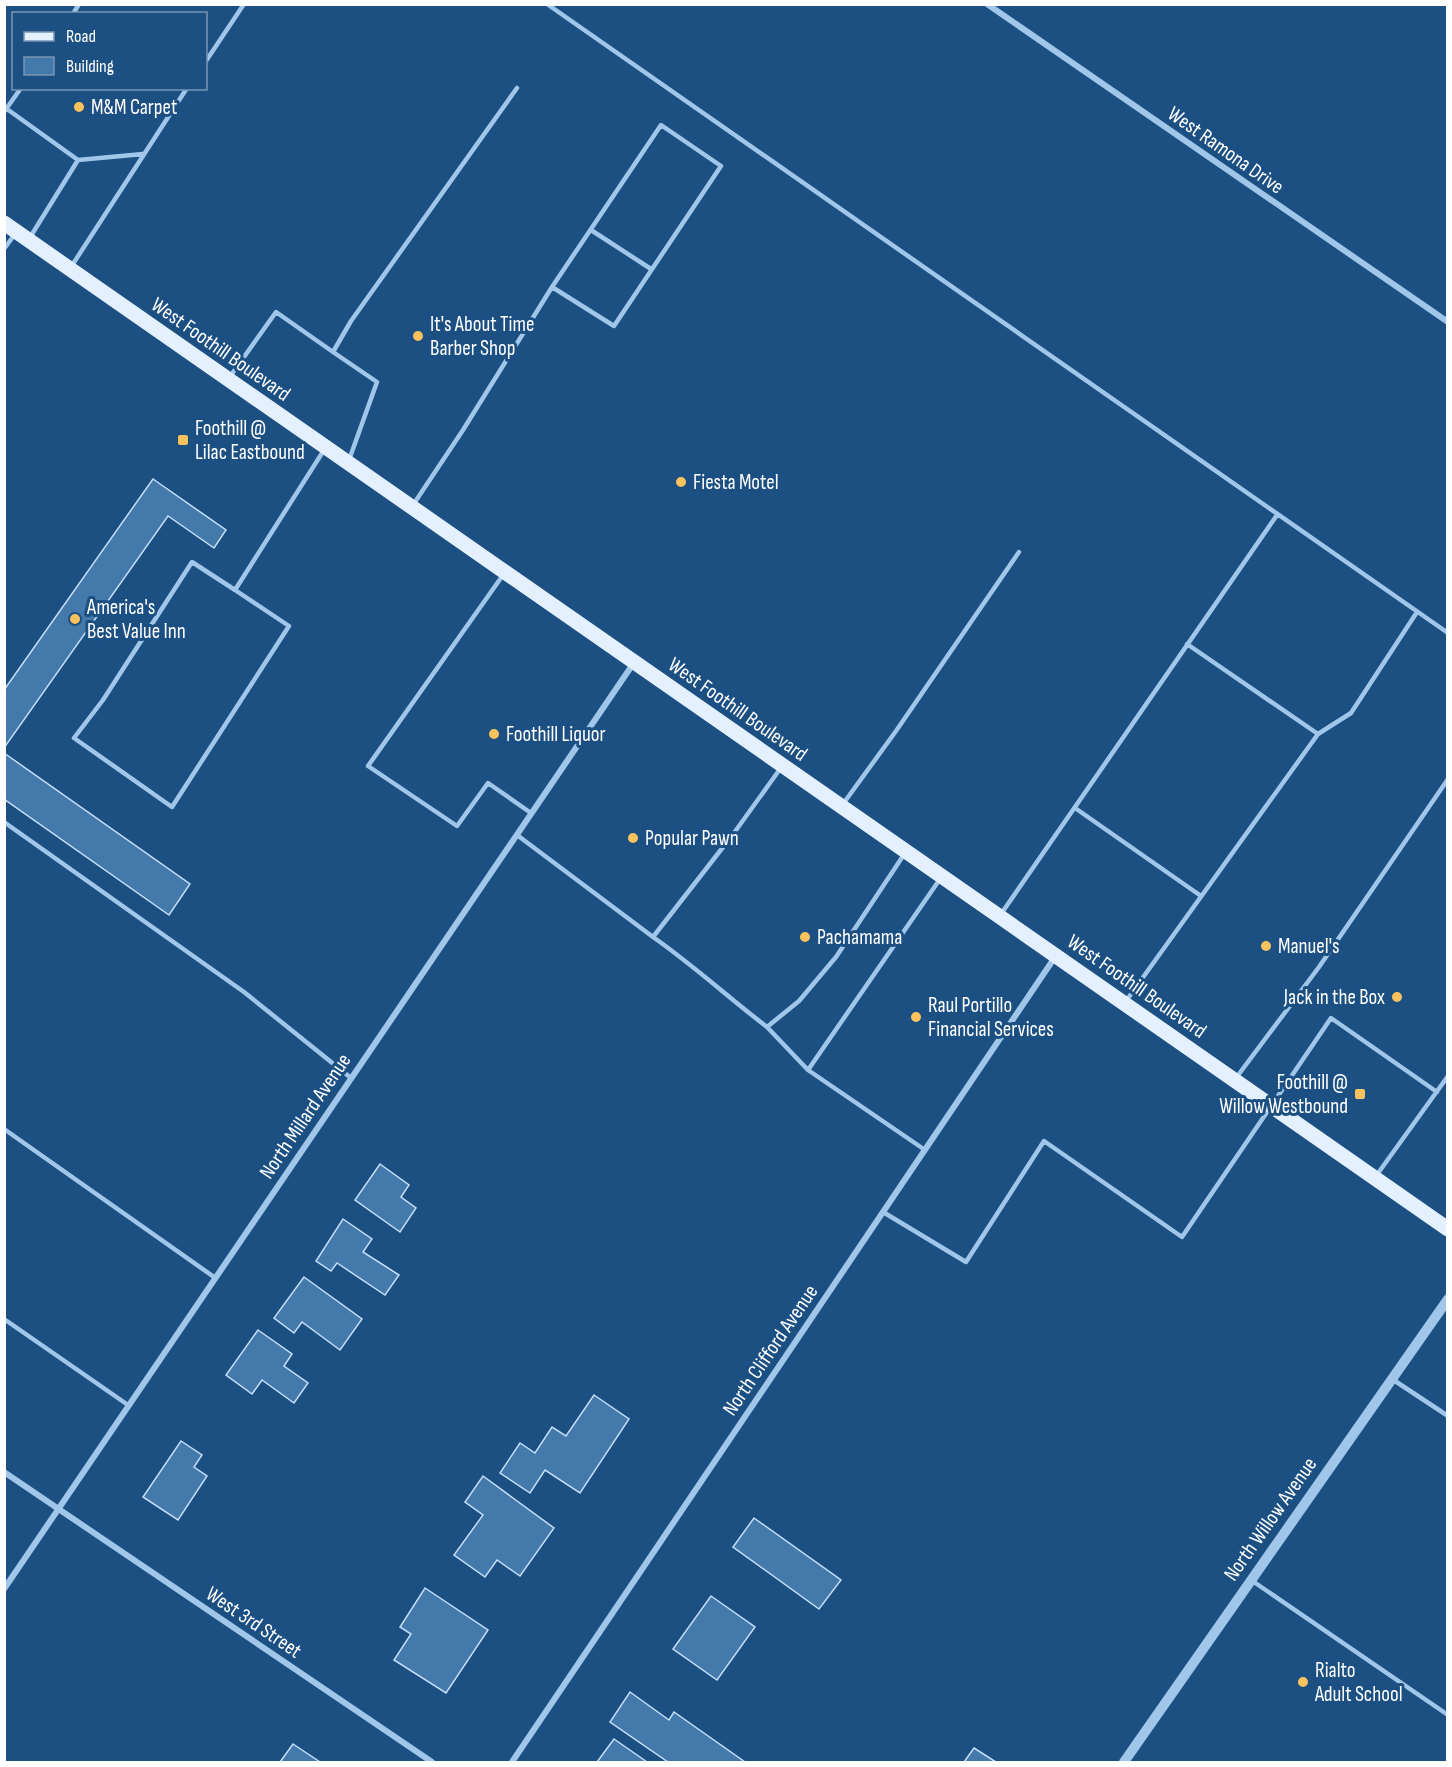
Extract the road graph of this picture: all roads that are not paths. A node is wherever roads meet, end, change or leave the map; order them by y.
1 (244, 4) edge
2 (547, 4) edge
3 (987, 4) edge
4 (207, 60) edge
5 (517, 88) dead end
6 (20, 90) edge
7 (186, 90) edge
8 (6, 110) edge
9 (143, 154) junction
10 (78, 160) junction
11 (591, 230) junction
12 (16, 232) edge
13 (4, 249) edge
14 (69, 269) junction
15 (651, 269) junction
16 (552, 287) junction
17 (1448, 322) edge
18 (333, 352) junction
19 (228, 380) junction
20 (325, 447) junction
21 (348, 463) junction
22 (411, 507) junction
23 (1277, 515) junction
24 (1019, 552) dead end
25 (504, 573) junction
26 (235, 590) junction
27 (1417, 612) junction
28 (1448, 633) edge
29 (1187, 644) junction
30 (634, 663) junction
31 (1318, 734) junction
32 (782, 766) junction
33 (1448, 779) edge
34 (841, 806) junction
35 (1075, 808) junction
36 (531, 813) junction
37 (4, 822) edge
38 (516, 835) junction
39 (906, 851) junction
40 (942, 876) junction
41 (1201, 896) junction
42 (999, 916) junction
43 (653, 937) junction
44 (1056, 955) junction
45 (1125, 1003) junction
46 (767, 1027) junction
47 (808, 1070) junction
48 (1448, 1076) edge
49 (351, 1078) junction
50 (1234, 1080) junction
51 (1437, 1092) junction
52 (1271, 1106) junction
53 (4, 1129) edge
54 (925, 1150) junction
55 (1375, 1178) junction
56 (883, 1212) junction
57 (1448, 1229) edge
58 (214, 1277) junction
59 (1448, 1299) edge
60 (4, 1319) edge
61 (1392, 1379) junction
62 (128, 1405) junction
63 (1448, 1416) edge
64 (4, 1472) edge
65 (57, 1509) junction
66 (1251, 1580) junction
67 (4, 1589) edge
68 (1448, 1715) edge
69 (432, 1762) edge
70 (513, 1762) edge
71 (1124, 1762) edge

1 - 4 lane
2 - 23 lane
3 - 17 street, West Ramona Drive
5 - 18 lane
6 - 8 lane
7 - 9 lane
8 - 10 lane
9 - 10 lane
9 - 14 lane
10 - 12 lane
11 - 15 lane
11 - 15 lane
11 - 16 lane
12 - 13 lane
12 - 14 main road, West Foothill Boulevard
14 - 19 main road, West Foothill Boulevard
15 - 16 lane
16 - 22 lane
18 - 19 lane
18 - 21 lane
19 - 20 main road, West Foothill Boulevard
20 - 21 main road, West Foothill Boulevard
20 - 26 lane
21 - 22 main road, West Foothill Boulevard
22 - 25 main road, West Foothill Boulevard
23 - 27 lane
23 - 29 lane
24 - 34 lane
25 - 30 main road, West Foothill Boulevard
25 - 36 lane
26 - 26 lane
27 - 28 lane
27 - 31 lane
29 - 31 lane
29 - 35 lane
30 - 32 main road, West Foothill Boulevard
30 - 36 street, North Millard Avenue
31 - 41 lane
32 - 34 main road, West Foothill Boulevard
32 - 43 lane
33 - 50 lane
34 - 39 main road, West Foothill Boulevard
35 - 41 lane
35 - 42 lane
36 - 38 street, North Millard Avenue
37 - 49 lane
38 - 43 lane
38 - 49 street, North Millard Avenue
39 - 40 main road, West Foothill Boulevard
39 - 46 lane
40 - 42 main road, West Foothill Boulevard
40 - 47 lane
41 - 45 lane
42 - 44 main road, West Foothill Boulevard
43 - 46 lane
44 - 45 main road, West Foothill Boulevard
44 - 54 street, North Clifford Avenue
45 - 50 main road, West Foothill Boulevard
46 - 47 lane
47 - 54 lane
48 - 51 lane
49 - 58 street, North Millard Avenue
50 - 52 main road, West Foothill Boulevard
51 - 52 lane
51 - 55 lane
52 - 55 main road, West Foothill Boulevard
52 - 56 lane
53 - 58 lane
54 - 56 street, North Clifford Avenue
55 - 57 main road, West Foothill Boulevard
56 - 70 street, North Clifford Avenue
58 - 62 street, North Millard Avenue
59 - 61 street, North Willow Avenue
60 - 62 lane
61 - 63 lane
61 - 66 street, North Willow Avenue
62 - 65 street, North Millard Avenue
64 - 65 street, West 3rd Street
65 - 67 street, North Millard Avenue
65 - 69 street, West 3rd Street
66 - 68 lane
66 - 71 street, North Willow Avenue

